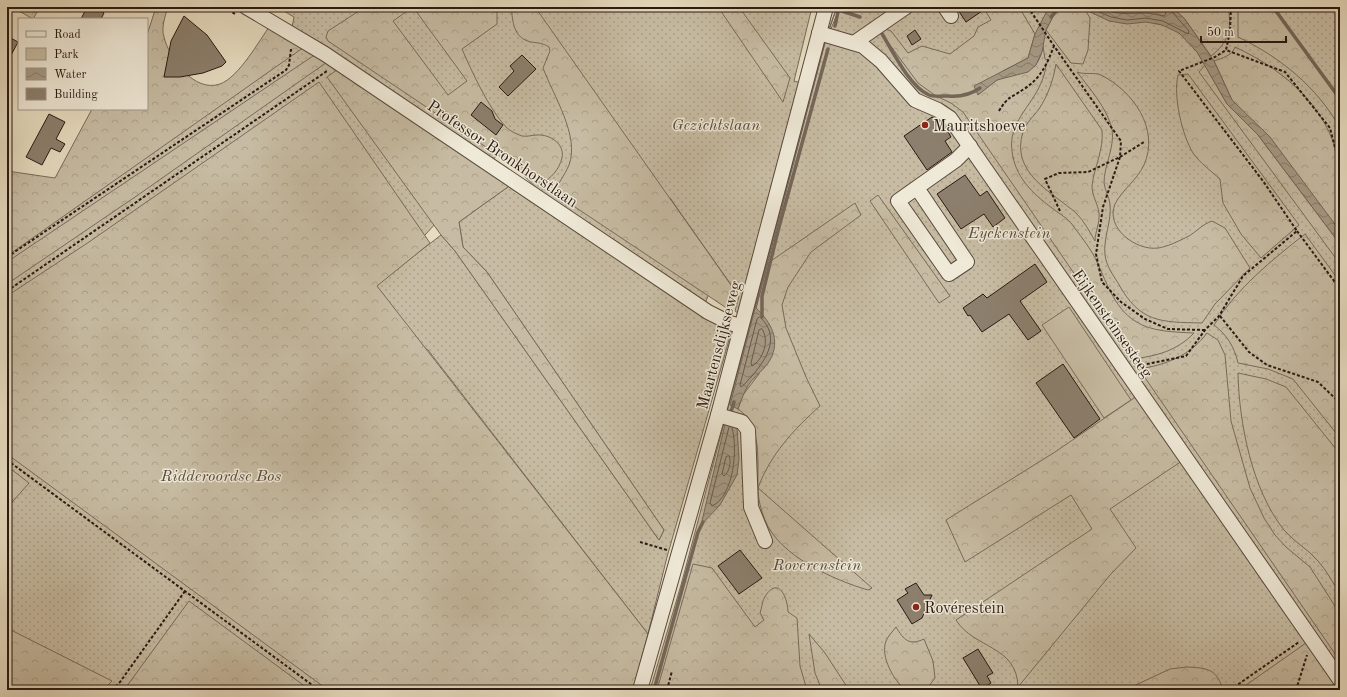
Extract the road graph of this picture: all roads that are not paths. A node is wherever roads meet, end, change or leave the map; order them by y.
1 (246, 7) edge
2 (826, 7) edge
3 (906, 7) edge
4 (819, 33) junction
5 (854, 43) junction
6 (970, 146) junction
7 (917, 188) junction
8 (740, 326) junction
9 (718, 415) junction
10 (765, 541) dead end
11 (1340, 680) edge
12 (640, 690) edge

1 - 8 street, Professor Bronkhorstlaan
2 - 4 street, Maartensdijkseweg
3 - 5 street
4 - 5 street, Eijkensteinsesteeg
4 - 8 street, Maartensdijkseweg
5 - 6 street, Eijkensteinsesteeg
6 - 7 street
6 - 11 street, Eijkensteinsesteeg
7 - 7 street
8 - 9 street, Maartensdijkseweg
9 - 10 street
9 - 12 street, Maartensdijkseweg

